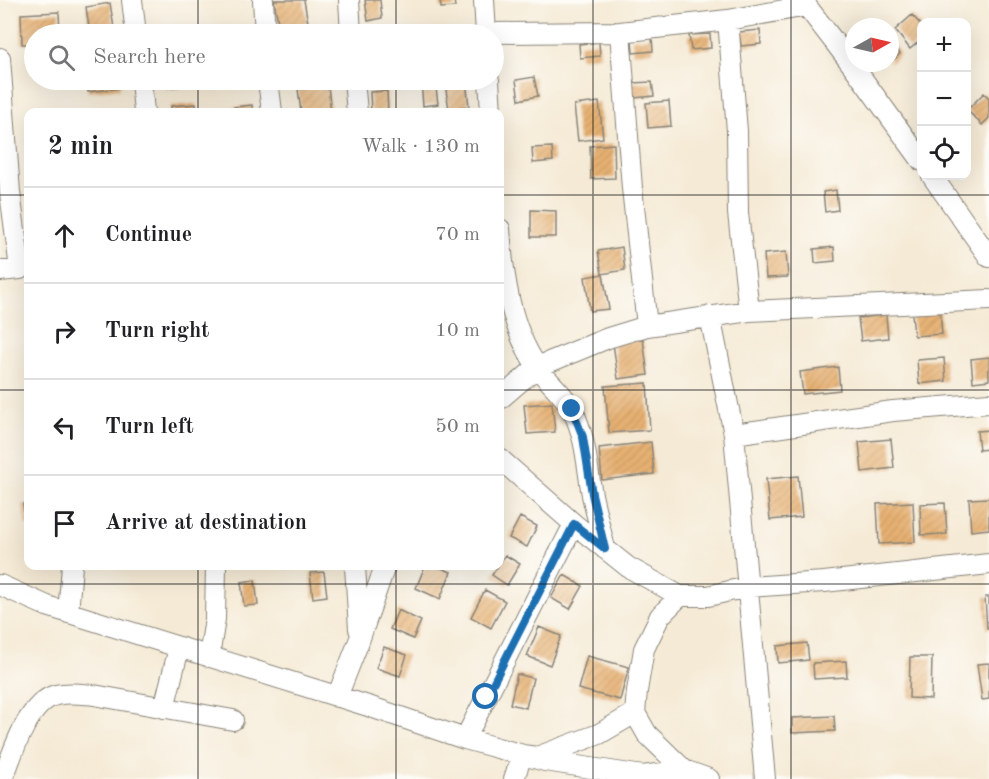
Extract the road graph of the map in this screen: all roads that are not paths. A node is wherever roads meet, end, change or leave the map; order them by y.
1 (132, 0) edge
2 (263, 0) edge
3 (349, 0) edge
4 (484, 0) edge
5 (805, 3) edge
6 (728, 20) junction
7 (135, 24) edge
8 (264, 24) edge
9 (350, 24) edge
10 (485, 24) edge
11 (620, 32) junction
12 (504, 34) edge
13 (0, 57) edge
14 (142, 90) edge
15 (269, 90) edge
16 (355, 90) edge
17 (490, 90) edge
18 (144, 108) edge
19 (272, 108) edge
20 (357, 108) edge
21 (491, 108) edge
22 (917, 155) edge
23 (935, 180) edge
24 (5, 194) edge
25 (989, 256) edge
26 (504, 269) edge
27 (16, 271) edge
28 (989, 300) edge
29 (748, 311) junction
30 (710, 316) junction
31 (647, 326) junction
32 (537, 367) junction
33 (504, 396) edge
34 (989, 404) edge
35 (734, 434) junction
36 (504, 463) edge
37 (574, 524) junction
38 (605, 549) junction
39 (989, 564) edge
40 (72, 570) edge
41 (216, 570) edge
42 (355, 570) edge
43 (384, 570) edge
44 (0, 585) edge
45 (747, 587) junction
46 (680, 596) junction
47 (68, 613) junction
48 (359, 641) junction
49 (179, 648) junction
50 (209, 657) junction
51 (337, 697) junction
52 (164, 708) junction
53 (635, 713) junction
54 (233, 720) dead end
55 (465, 740) junction
56 (522, 755) junction
57 (684, 770) junction
58 (3, 779) edge
59 (514, 779) edge
60 (709, 779) edge
61 (765, 779) edge

1 - 7 street
2 - 8 street
3 - 9 street
4 - 10 street
5 - 6 street
5 - 22 street
6 - 11 street
6 - 29 street
11 - 12 street
11 - 31 street
13 - 24 street
14 - 18 street
15 - 19 street
16 - 20 street
17 - 21 street
23 - 25 street
24 - 27 street
26 - 32 street
28 - 29 street
29 - 30 street
30 - 31 street
30 - 35 street
31 - 32 street
32 - 33 street
32 - 38 street
34 - 35 street
35 - 45 street
36 - 37 street
37 - 38 street
37 - 55 street
38 - 46 street
39 - 45 street
40 - 47 street
41 - 50 street
42 - 48 street
43 - 48 street
44 - 47 street
45 - 46 street
45 - 61 street
46 - 53 street
47 - 49 street
48 - 51 street
49 - 50 street
49 - 52 street
50 - 51 street
51 - 55 street
52 - 54 street
52 - 58 street
53 - 56 street
53 - 57 street
55 - 56 street
56 - 57 street
56 - 59 street
57 - 60 street

